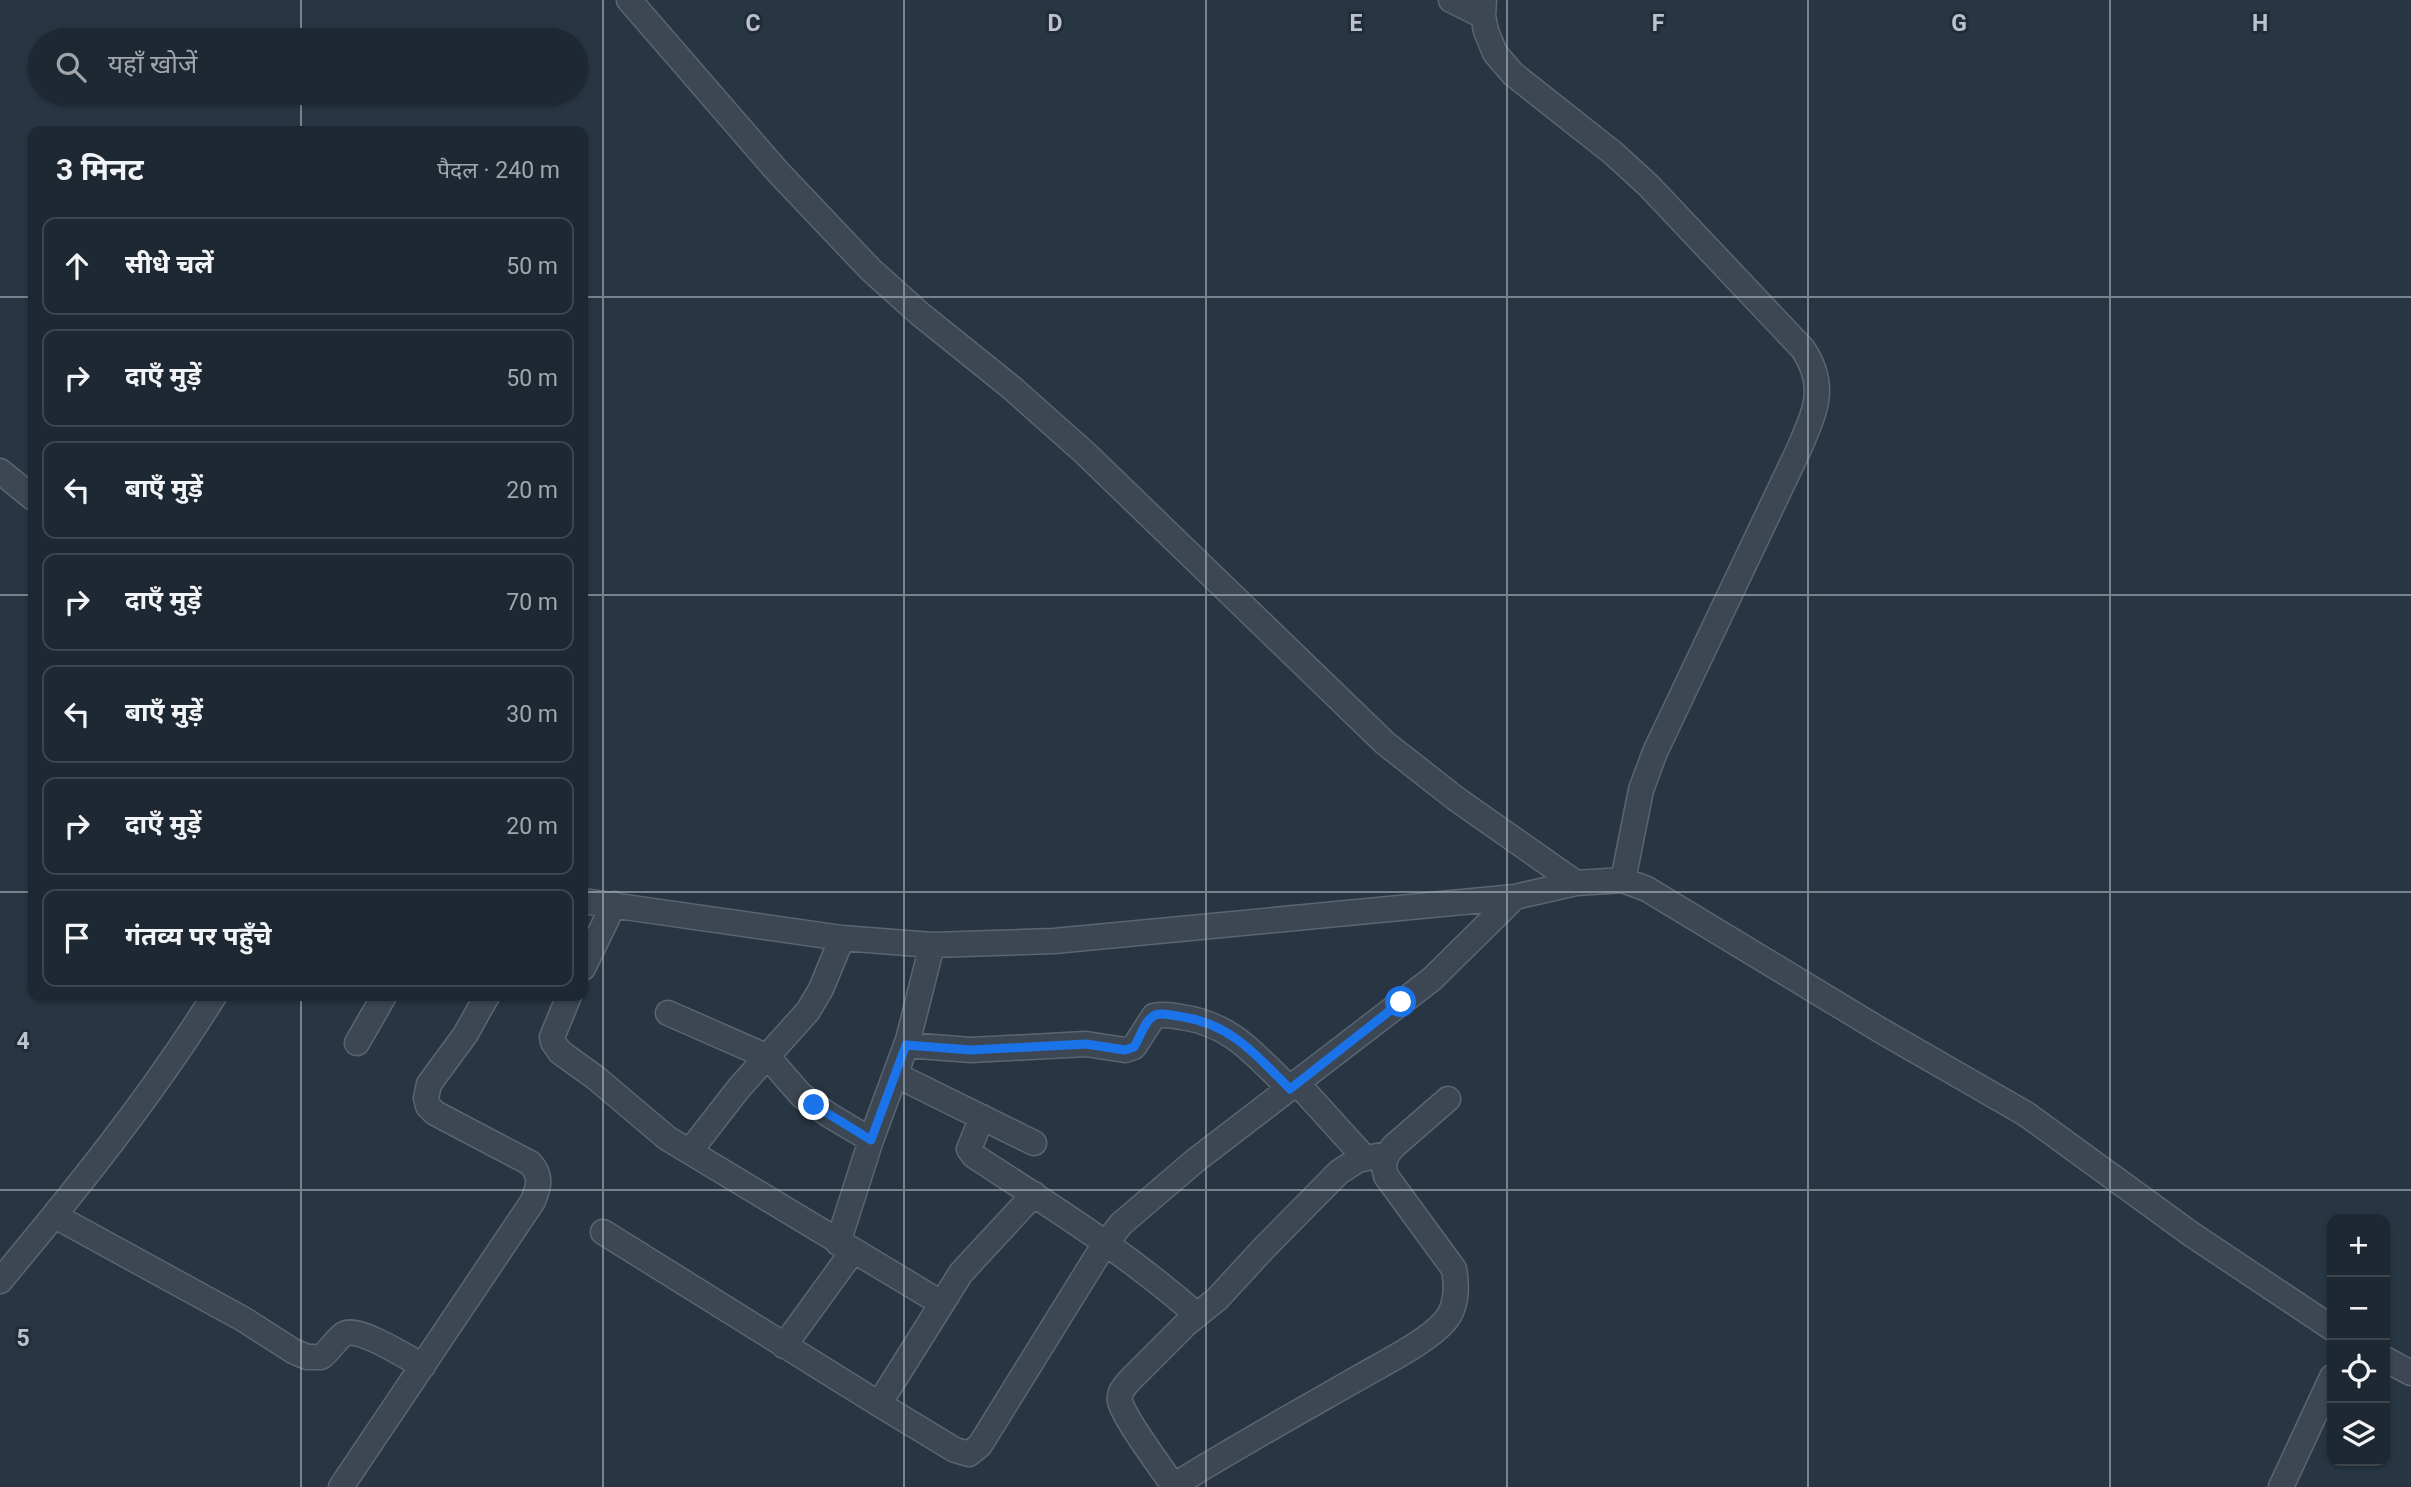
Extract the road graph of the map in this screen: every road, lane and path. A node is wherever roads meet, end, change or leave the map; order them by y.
1 (629, 0) edge
2 (1451, 0) edge
3 (1483, 8) edge
4 (0, 471) edge
5 (28, 494) edge
6 (1622, 880) junction
7 (1576, 883) junction
8 (1515, 897) junction
9 (588, 901) edge
10 (614, 904) junction
11 (842, 938) junction
12 (932, 945) junction
13 (588, 958) edge
14 (211, 1001) edge
15 (381, 1001) edge
16 (484, 1001) edge
17 (567, 1001) edge
18 (668, 1013) dead end
19 (357, 1042) dead end
20 (906, 1045) junction
21 (768, 1057) junction
22 (896, 1075) junction
23 (1293, 1086) junction
24 (1448, 1099) dead end
25 (982, 1117) junction
26 (871, 1140) junction
27 (1034, 1143) dead end
28 (690, 1151) junction
29 (1376, 1156) junction
30 (1034, 1194) junction
31 (55, 1216) junction
32 (603, 1232) dead end
33 (1107, 1242) junction
34 (846, 1247) junction
35 (0, 1281) edge
36 (941, 1303) junction
37 (1197, 1315) junction
38 (2327, 1325) edge
39 (783, 1346) junction
40 (2390, 1362) edge
41 (423, 1366) junction
42 (2411, 1373) edge
43 (2327, 1388) edge
44 (879, 1404) junction
45 (1173, 1486) edge
46 (341, 1487) edge
47 (2281, 1487) edge

1 - 7 street
2 - 3 street
3 - 6 street
4 - 5 street
6 - 7 street
6 - 38 street
7 - 8 street
8 - 12 street
8 - 23 street
9 - 10 street
10 - 11 street
10 - 13 street
11 - 12 street
11 - 21 street
12 - 20 street
14 - 31 street
15 - 19 street
16 - 41 street
17 - 28 street
18 - 21 street
20 - 22 street
20 - 23 street
21 - 26 street
21 - 28 street
22 - 25 street
22 - 26 street
23 - 29 street
23 - 33 street
24 - 29 street
25 - 27 street
25 - 30 street
26 - 34 street
28 - 34 street
29 - 37 street
29 - 45 street
30 - 33 street
30 - 36 street
31 - 35 street
31 - 41 street
32 - 39 street
33 - 37 street
33 - 44 street
34 - 36 street
34 - 39 street
36 - 44 street
37 - 45 street
39 - 44 street
40 - 42 street
41 - 46 street
43 - 47 street

